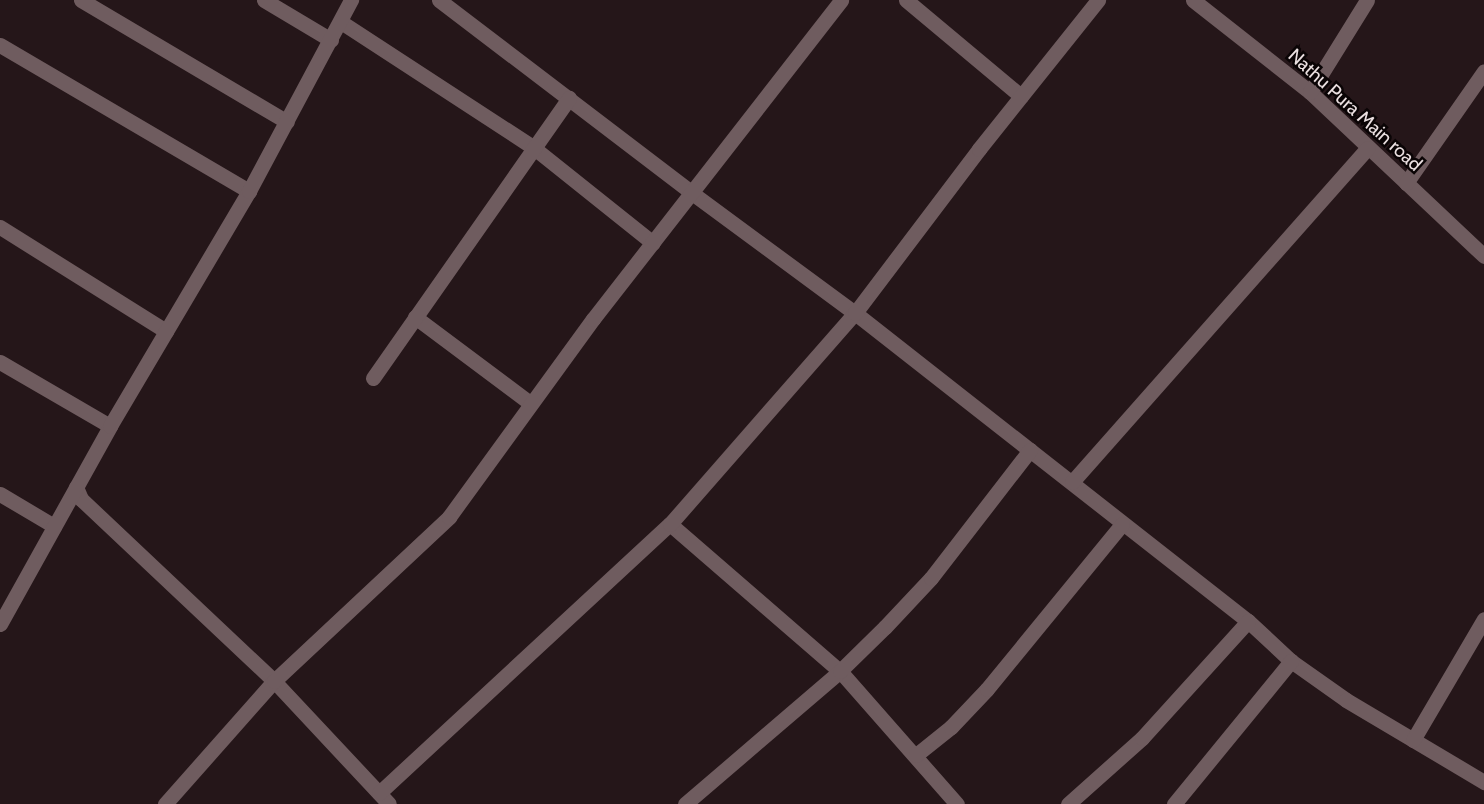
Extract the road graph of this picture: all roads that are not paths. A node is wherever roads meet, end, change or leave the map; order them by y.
1 (81, 0) edge
2 (264, 0) edge
3 (351, 0) edge
4 (439, 0) edge
5 (841, 0) edge
6 (906, 0) edge
7 (1098, 0) edge
8 (1193, 0) edge
9 (1367, 0) edge
10 (341, 22) junction
11 (331, 40) junction
12 (0, 45) edge
13 (1484, 70) edge
14 (1310, 92) junction
15 (1021, 96) junction
16 (569, 98) junction
17 (287, 122) junction
18 (534, 148) junction
19 (1368, 148) junction
20 (1406, 183) junction
21 (249, 191) junction
22 (692, 193) junction
23 (0, 227) edge
24 (653, 243) junction
25 (1484, 256) edge
26 (855, 312) junction
27 (415, 317) junction
28 (166, 331) junction
29 (0, 362) edge
30 (373, 378) dead end
31 (530, 403) junction
32 (110, 426) junction
33 (1030, 450) junction
34 (1072, 482) junction
35 (76, 487) junction
36 (0, 494) edge
37 (670, 524) junction
38 (1122, 524) junction
39 (54, 526) junction
40 (1484, 619) edge
41 (1248, 621) junction
42 (0, 624) edge
43 (1291, 660) junction
44 (840, 671) junction
45 (274, 681) junction
46 (1412, 740) junction
47 (916, 755) junction
48 (1484, 782) edge
49 (384, 799) edge
50 (165, 804) edge
51 (685, 804) edge
52 (957, 804) edge
53 (1068, 804) edge
54 (1174, 804) edge

1 - 17 street
2 - 11 street
3 - 10 street
4 - 16 street
5 - 22 street
6 - 15 street
7 - 15 street
8 - 14 street, Nathu Pura Main road
9 - 14 street
10 - 11 street
10 - 18 street
11 - 17 street
12 - 21 street
13 - 20 street
14 - 19 street, Nathu Pura Main road
15 - 26 street
16 - 18 street
16 - 22 street
17 - 21 street
18 - 24 street
18 - 27 street
19 - 20 street, Nathu Pura Main road
19 - 34 street
20 - 25 street, Nathu Pura Main road
21 - 28 street
22 - 24 street
22 - 26 street
23 - 28 street
24 - 31 street
26 - 33 street
26 - 37 street
27 - 30 street
27 - 31 street
28 - 32 street
29 - 32 street
31 - 45 street
32 - 35 street
33 - 34 street
33 - 44 street
34 - 38 street
35 - 39 street
35 - 45 street
36 - 39 street
37 - 44 street
37 - 49 street
38 - 41 street
38 - 47 street
39 - 42 street
40 - 46 street
41 - 43 street
41 - 53 street
43 - 46 street
43 - 54 street
44 - 47 street
44 - 51 street
45 - 49 street
45 - 50 street
46 - 48 street
47 - 52 street

